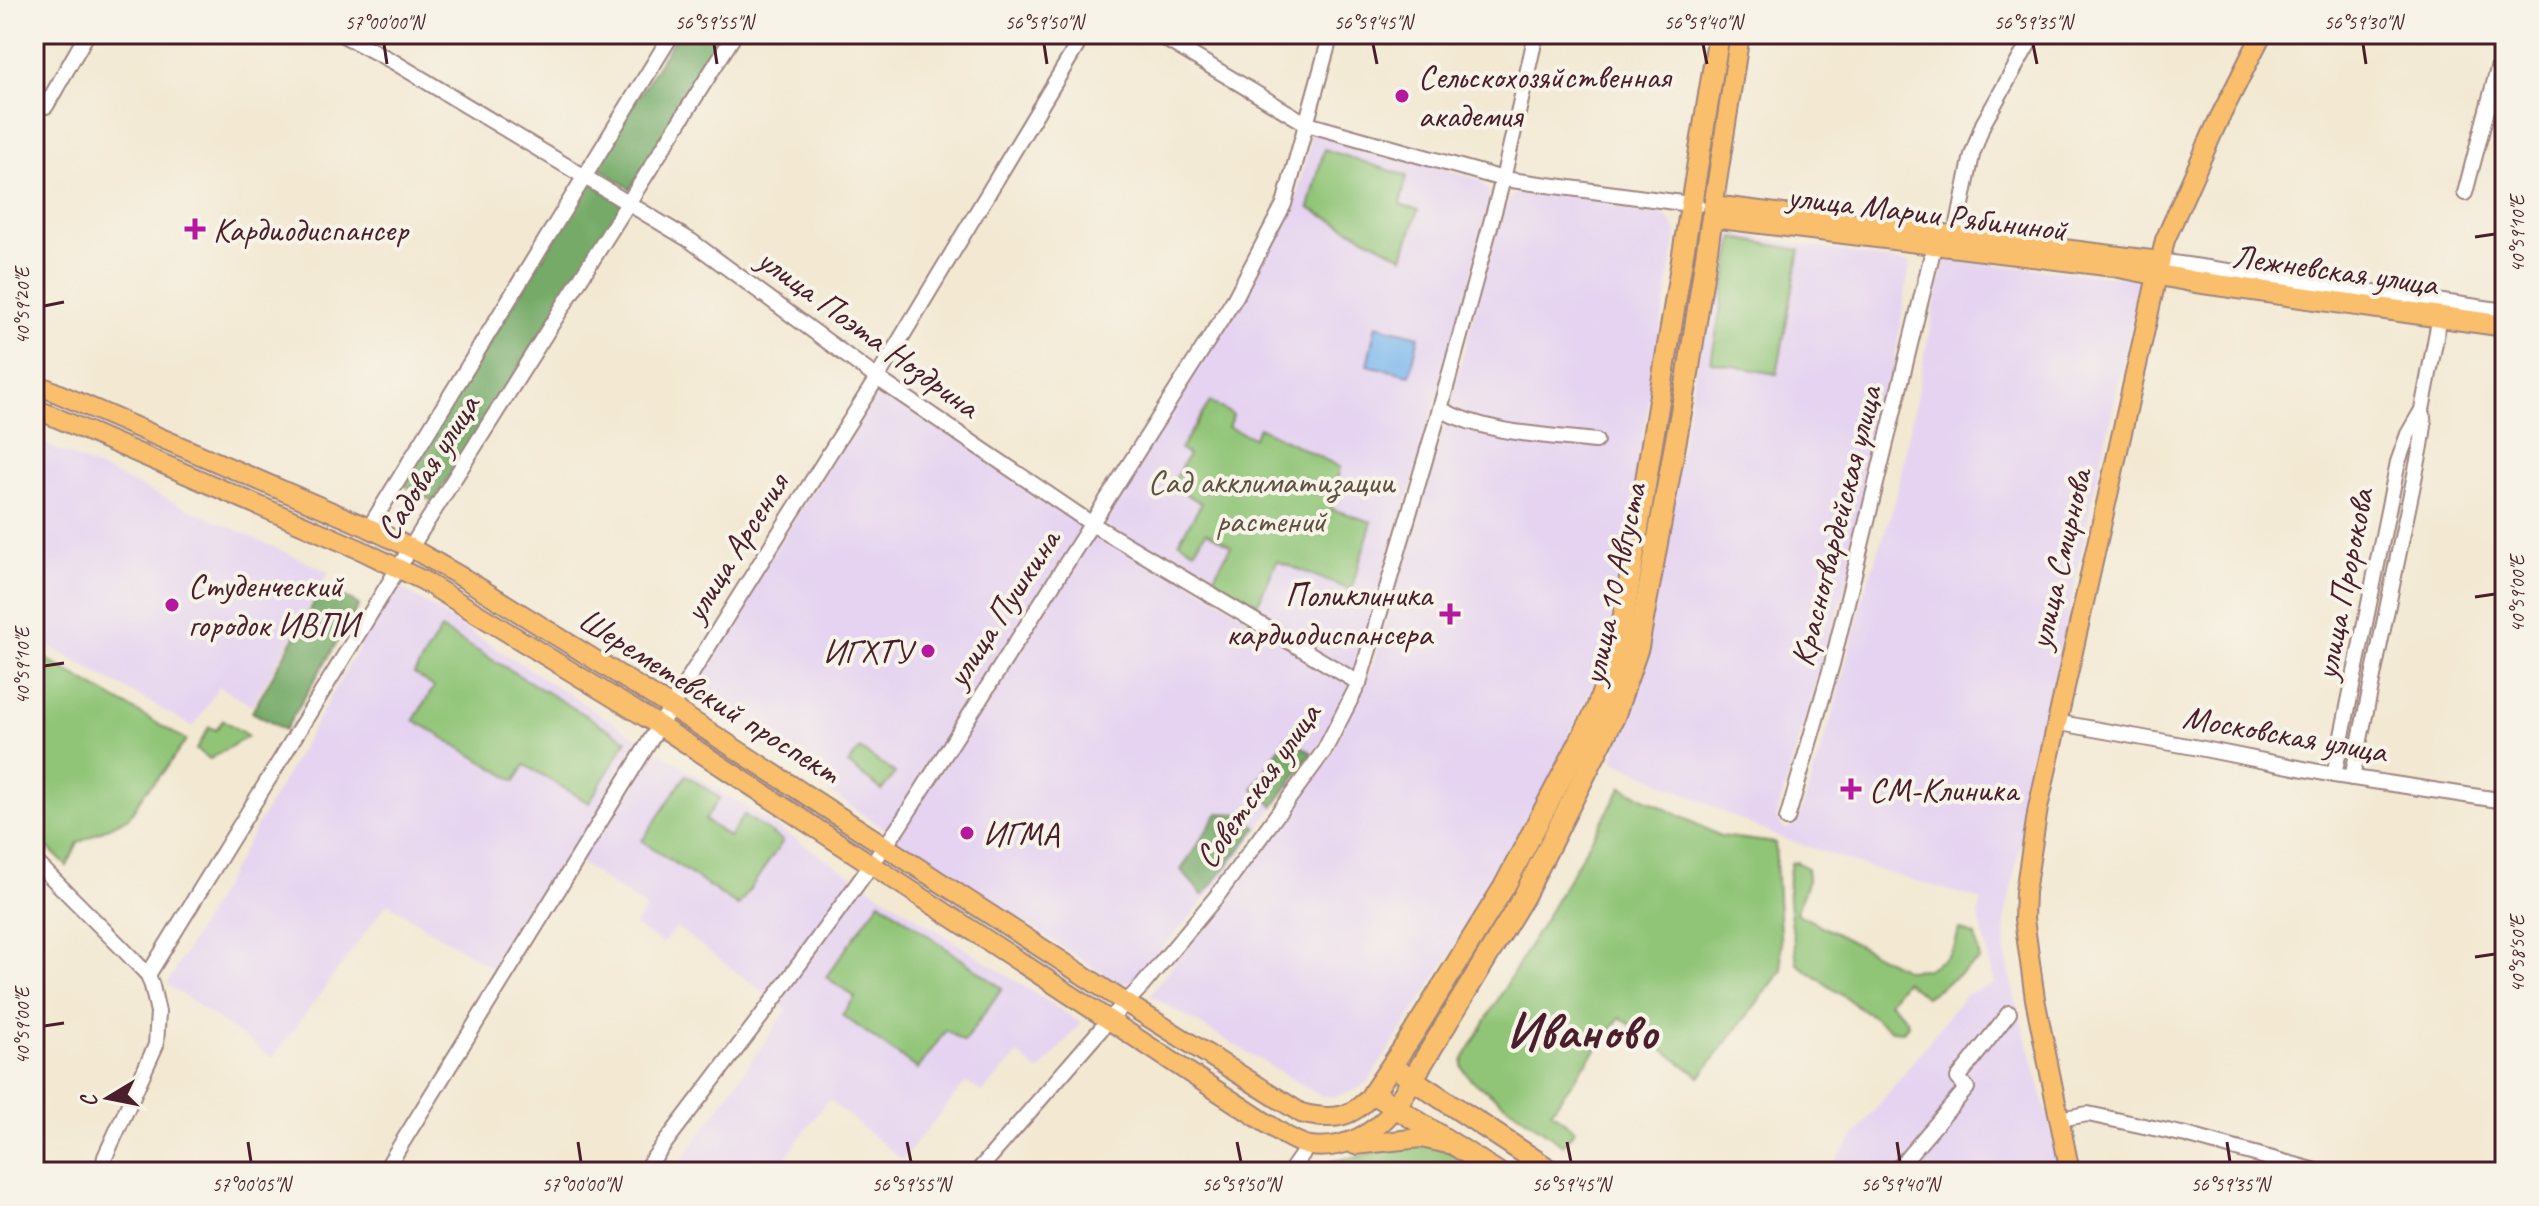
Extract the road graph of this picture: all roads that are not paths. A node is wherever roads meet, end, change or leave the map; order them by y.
1 (87, 34) edge
2 (341, 34) edge
3 (672, 34) edge
4 (735, 34) edge
5 (1084, 34) edge
6 (1157, 34) edge
7 (1331, 34) edge
8 (1536, 34) edge
9 (1719, 34) edge
10 (1740, 34) edge
11 (2034, 34) edge
12 (2262, 34) edge
13 (2505, 42) edge
14 (46, 106) dead end
15 (1307, 124) junction
16 (584, 177) junction
17 (1503, 179) junction
18 (2465, 193) dead end
19 (629, 204) junction
20 (1706, 209) junction
21 (1956, 234) junction
22 (1934, 246) junction
23 (2158, 267) junction
24 (2505, 311) edge
25 (2440, 316) junction
26 (2505, 326) edge
27 (877, 378) junction
28 (34, 383) edge
29 (34, 408) edge
30 (1440, 409) junction
31 (2422, 410) junction
32 (1596, 441) dead end
33 (1092, 524) junction
34 (369, 528) junction
35 (411, 548) junction
36 (399, 567) junction
37 (1359, 683) junction
38 (671, 707) junction
39 (2055, 722) junction
40 (660, 726) junction
41 (2334, 775) junction
42 (2352, 778) junction
43 (2505, 801) edge
44 (1787, 819) dead end
45 (885, 845) junction
46 (34, 860) edge
47 (871, 866) junction
48 (148, 975) junction
49 (1126, 1003) junction
50 (2009, 1013) dead end
51 (1108, 1021) junction
52 (1434, 1047) junction
53 (1392, 1066) junction
54 (1414, 1080) junction
55 (1373, 1093) junction
56 (1449, 1102) junction
57 (1395, 1108) junction
58 (1320, 1118) joint
59 (2059, 1119) junction
60 (1336, 1145) junction
61 (1308, 1146) junction
62 (1462, 1149) junction
63 (102, 1172) edge
64 (384, 1172) edge
65 (643, 1172) edge
66 (977, 1172) edge
67 (1290, 1172) edge
68 (1497, 1172) edge
69 (1553, 1172) edge
70 (1895, 1172) edge
71 (2070, 1172) edge
72 (2320, 1172) edge

1 - 14 street
2 - 16 street, улица Поэта Ноздрина
3 - 16 street, Садовая улица
4 - 19 street, Садовая улица
5 - 27 street, улица Арсения
6 - 15 street, улица Марии Рябининой
7 - 15 street, улица Пушкина
8 - 17 street, Советская улица
9 - 20 highway, улица 10 Августа
10 - 20 main road, улица 10 Августа
11 - 21 street
12 - 23 main road, улица Смирнова
13 - 18 street
15 - 17 street, улица Марии Рябининой
15 - 33 street, улица Пушкина
16 - 19 street, улица Поэта Ноздрина
16 - 34 street, Садовая улица
17 - 20 street, улица Марии Рябининой
17 - 30 street, Советская улица
19 - 27 street, улица Поэта Ноздрина
19 - 35 street, Садовая улица
20 - 21 main road, улица Марии Рябининой
20 - 22 highway, улица Марии Рябининой
20 - 52 highway, улица 10 Августа
20 - 53 highway, улица 10 Августа
21 - 23 main road, улица Марии Рябининой
22 - 23 highway, улица Марии Рябининой
22 - 44 street, Красногвардейская улица
23 - 24 street, Лежневская улица
23 - 25 highway, Лежневская улица
23 - 39 main road, улица Смирнова
25 - 26 highway, Лежневская улица
25 - 31 street, улица Пророкова
27 - 33 street, улица Поэта Ноздрина
27 - 38 street, улица Арсения
28 - 34 main road, Шереметевский проспект
29 - 36 main road, Шереметевский проспект
30 - 32 street
30 - 37 street, Советская улица
31 - 41 street, улица Пророкова
31 - 42 street, улица Пророкова
33 - 37 street, улица Поэта Ноздрина
33 - 45 street, улица Пушкина
34 - 35 main road, Шереметевский проспект
35 - 36 street, Садовая улица
35 - 38 main road, Шереметевский проспект
36 - 40 main road, Шереметевский проспект
36 - 48 street, Садовая улица
37 - 49 street, Советская улица
38 - 40 street, улица Арсения
38 - 45 main road, Шереметевский проспект
39 - 41 street, Московская улица
39 - 59 main road, улица Смирнова
40 - 47 main road, Шереметевский проспект
40 - 64 street, улица Арсения
41 - 42 street, Московская улица
42 - 43 street, Московская улица
45 - 47 street, улица Пушкина
45 - 49 main road, Шереметевский проспект
46 - 48 street
47 - 51 main road, Шереметевский проспект
47 - 65 street, улица Пушкина
48 - 63 street
49 - 51 street, Советская улица
49 - 58 main road, Шереметевский проспект
50 - 70 street
51 - 61 main road, Шереметевский проспект
51 - 66 street, Советская улица
52 - 54 highway, улица 10 Августа
52 - 56 highway
53 - 54 highway
53 - 55 highway, улица 10 Августа
54 - 56 highway
54 - 57 highway, улица 10 Августа
55 - 57 highway
55 - 58 main road, улица 10 Августа
56 - 69 highway
57 - 60 main road, улица 10 Августа
57 - 62 highway
59 - 71 main road, улица Смирнова
59 - 72 street
60 - 61 main road, улица 10 Августа
60 - 62 main road
61 - 67 street
62 - 68 highway

